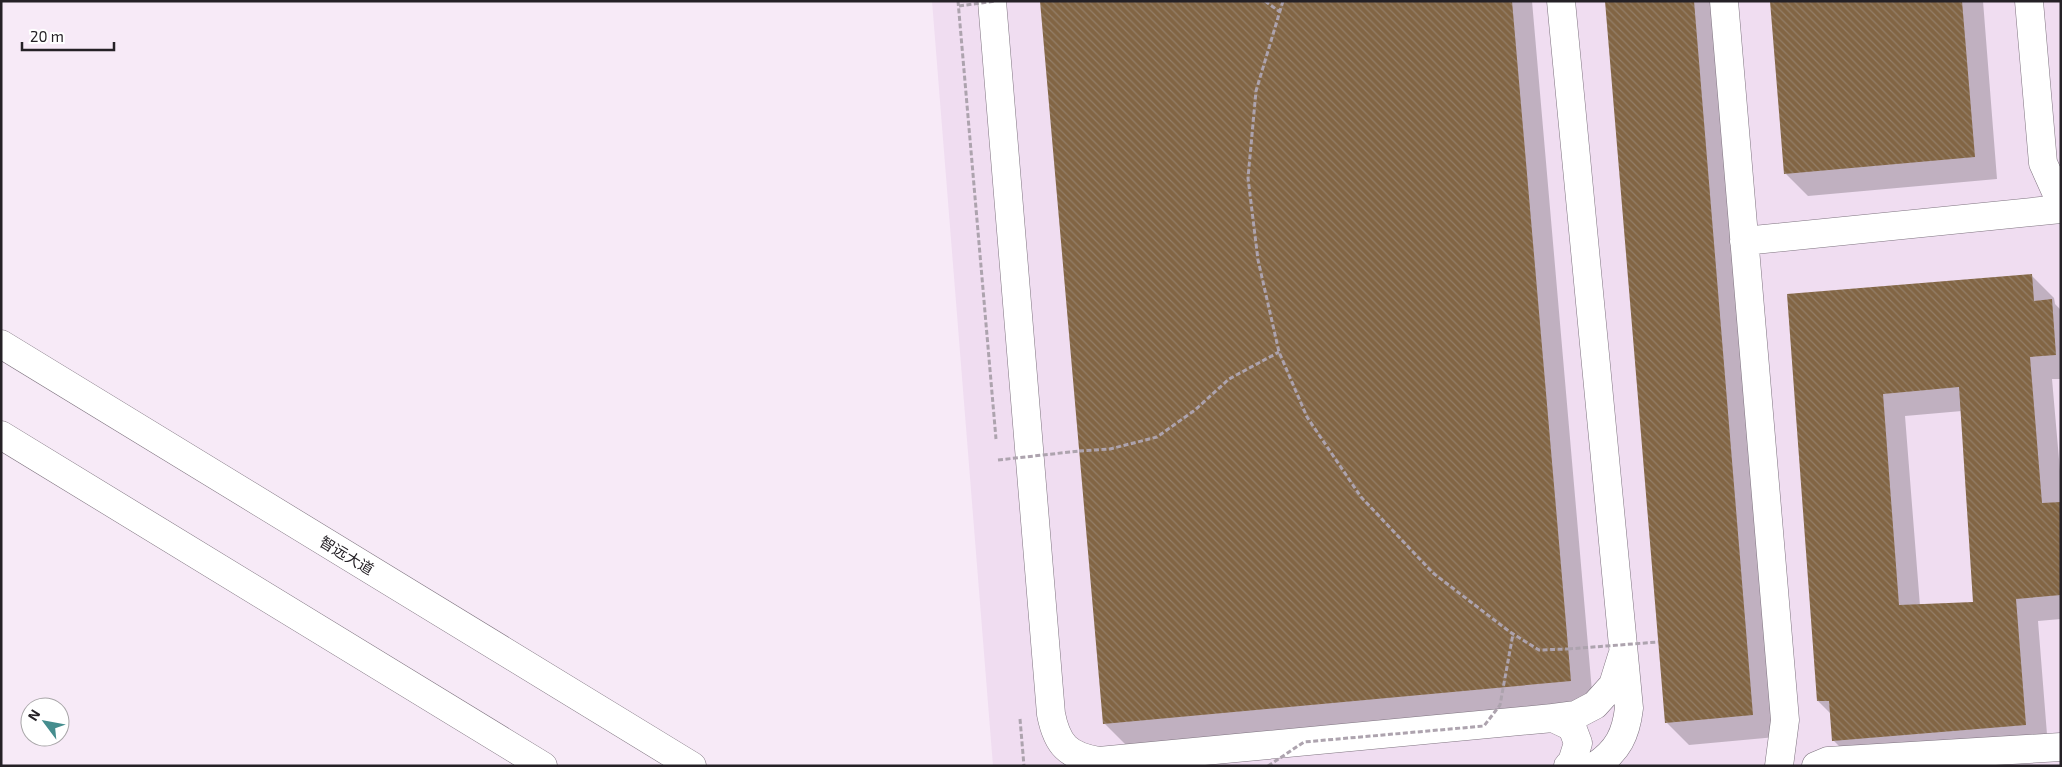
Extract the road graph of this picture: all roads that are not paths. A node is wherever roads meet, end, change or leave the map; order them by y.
1 (992, 1) edge
2 (1561, 1) edge
3 (1724, 1) edge
4 (2029, 1) edge
5 (2061, 203) edge
6 (2061, 209) edge
7 (1744, 241) junction
8 (1, 344) edge
9 (1, 435) edge
10 (1623, 651) junction
11 (1553, 718) junction
12 (2061, 747) edge
13 (532, 763) edge
14 (692, 766) edge
15 (1568, 766) edge
16 (1596, 766) edge
17 (1779, 766) edge
18 (1816, 766) edge

1 - 11 main road
2 - 10 main road
3 - 7 main road
4 - 5 main road
6 - 7 main road
7 - 17 main road
8 - 14 main road, 智远大道
9 - 13 main road
10 - 11 main road
10 - 16 main road
11 - 15 main road
12 - 18 main road

